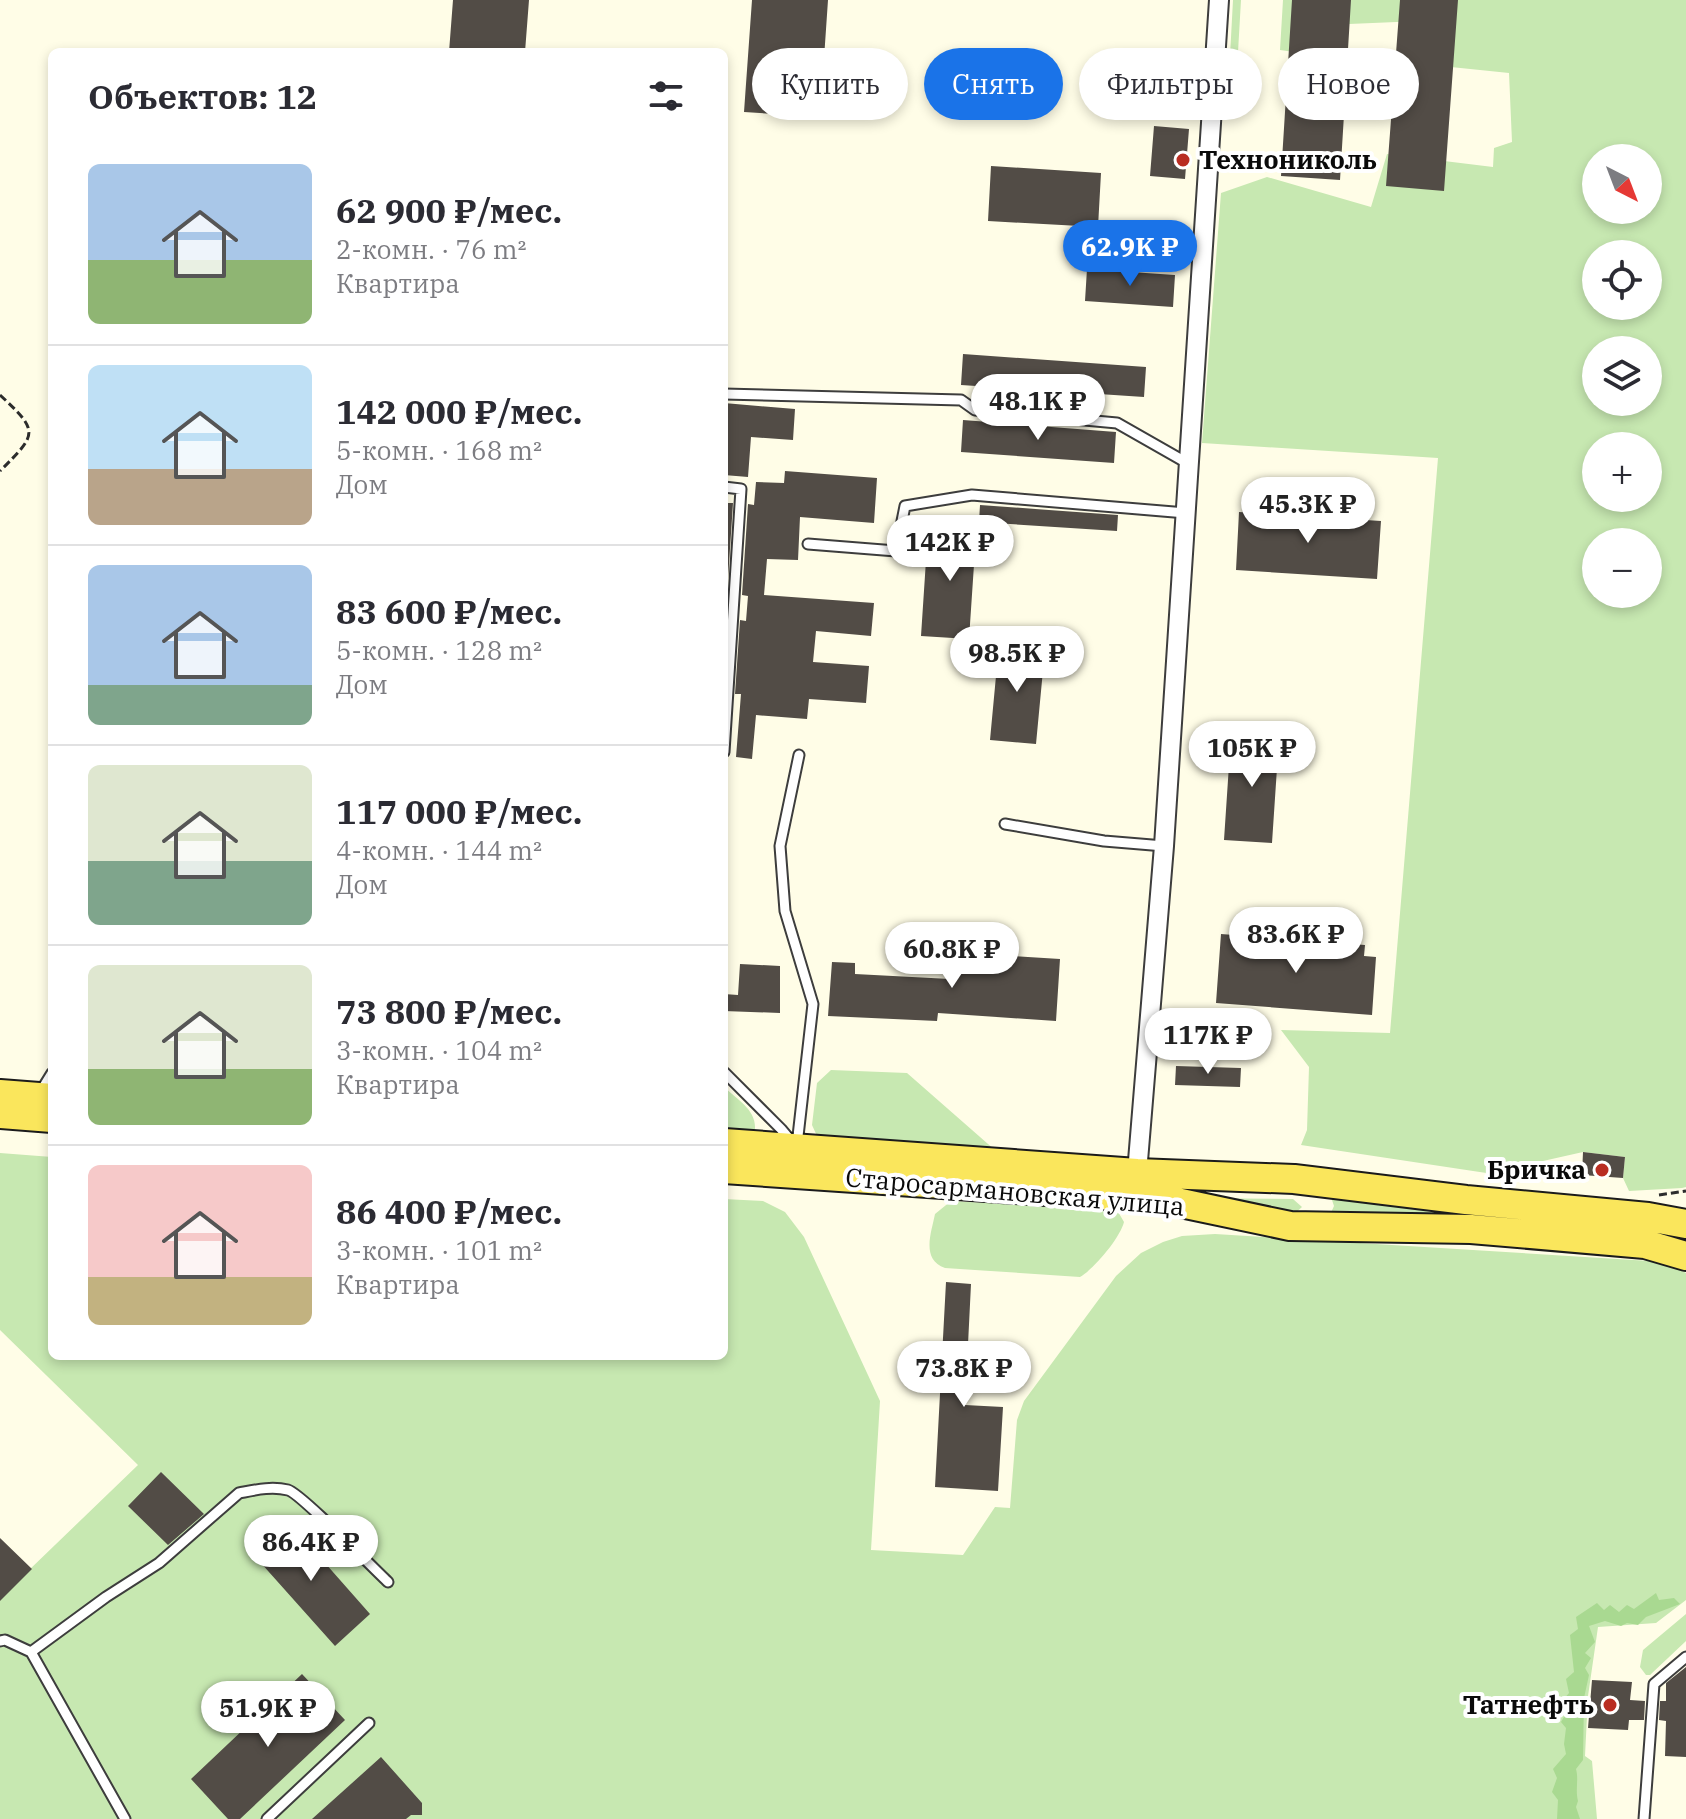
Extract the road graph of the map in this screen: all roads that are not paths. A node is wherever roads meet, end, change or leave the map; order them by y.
1 (1219, 0) edge
2 (728, 394) edge
3 (1189, 464) junction
4 (728, 487) edge
5 (1186, 513) junction
6 (808, 544) dead end
7 (728, 690) edge
8 (799, 755) dead end
9 (1005, 824) dead end
10 (1164, 846) junction
11 (728, 1076) edge
12 (0, 1094) edge
13 (48, 1096) edge
14 (0, 1114) edge
15 (728, 1143) edge
16 (796, 1148) junction
17 (728, 1169) edge
18 (1137, 1173) junction
19 (1294, 1179) junction
20 (1686, 1214) edge
21 (1648, 1217) junction
22 (1686, 1224) edge
23 (1290, 1226) junction
24 (1686, 1256) edge
25 (388, 1582) dead end
26 (0, 1641) edge
27 (31, 1652) junction
28 (1686, 1657) edge
29 (369, 1723) dead end
30 (125, 1819) edge
31 (267, 1819) edge
32 (1644, 1819) edge

1 - 3 street
2 - 3 lane
3 - 5 street
4 - 7 lane
5 - 6 lane
5 - 10 street
8 - 16 lane
9 - 10 lane
10 - 18 street
11 - 16 lane
12 - 13 main road
13 - 14 main road
15 - 16 main road, Старосармановская улица
16 - 18 main road, Старосармановская улица
17 - 23 main road, Старосармановская улица
18 - 19 main road, Старосармановская улица
19 - 21 main road, Старосармановская улица
19 - 23 main road
20 - 21 main road
21 - 22 main road
23 - 24 main road, Старосармановская улица
25 - 27 lane
26 - 27 lane
27 - 30 lane
28 - 32 lane
29 - 31 lane

